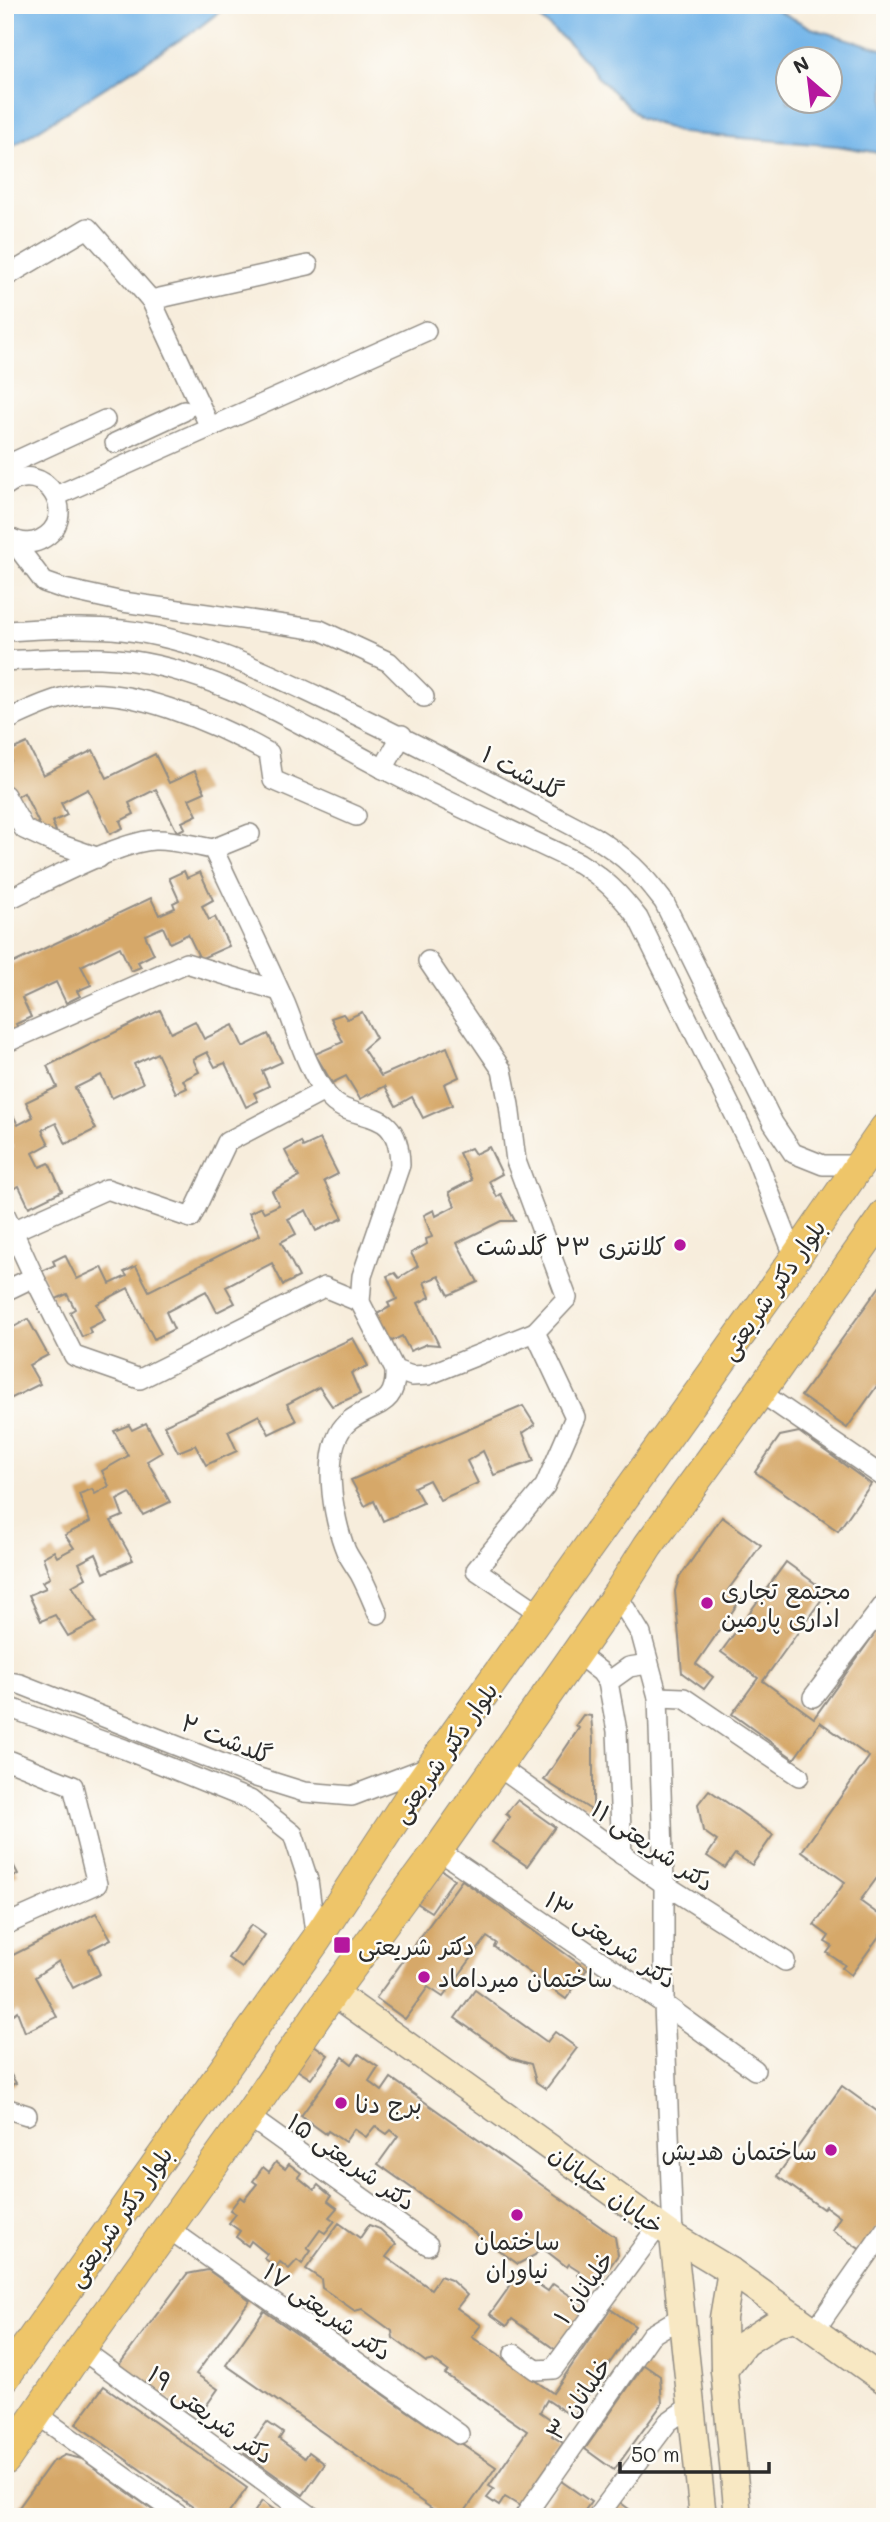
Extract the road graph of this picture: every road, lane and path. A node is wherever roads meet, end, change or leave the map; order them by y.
1 (308, 265) dead end
2 (5, 277) edge
3 (151, 300) junction
4 (426, 331) dead end
5 (184, 411) dead end
6 (210, 427) junction
7 (115, 443) junction
8 (127, 465) junction
9 (5, 466) edge
10 (5, 486) edge
11 (56, 496) junction
12 (9, 538) edge
13 (5, 631) edge
14 (5, 661) edge
15 (424, 697) dead end
16 (5, 721) edge
17 (402, 735) junction
18 (383, 769) junction
19 (5, 795) edge
20 (356, 816) dead end
21 (250, 834) dead end
22 (213, 849) junction
23 (99, 858) junction
24 (5, 901) edge
25 (428, 961) dead end
26 (279, 992) junction
27 (726, 1029) junction
28 (5, 1043) edge
29 (700, 1044) junction
30 (324, 1091) junction
31 (885, 1128) edge
32 (859, 1165) junction
33 (885, 1214) edge
34 (9, 1222) edge
35 (795, 1258) junction
36 (34, 1278) junction
37 (5, 1291) edge
38 (360, 1302) junction
39 (535, 1332) junction
40 (395, 1370) junction
41 (760, 1392) junction
42 (885, 1478) edge
43 (617, 1595) junction
44 (885, 1603) edge
45 (378, 1614) dead end
46 (541, 1614) junction
47 (575, 1652) junction
48 (648, 1664) junction
49 (5, 1681) edge
50 (608, 1682) junction
51 (657, 1697) junction
52 (813, 1697) dead end
53 (5, 1706) edge
54 (5, 1764) edge
55 (434, 1764) junction
56 (496, 1765) junction
57 (799, 1776) dead end
58 (438, 1850) junction
59 (622, 1855) junction
60 (664, 1884) junction
61 (5, 1925) edge
62 (316, 1940) junction
63 (785, 1961) dead end
64 (333, 1992) junction
65 (664, 2004) junction
66 (755, 2070) dead end
67 (5, 2108) edge
68 (27, 2115) dead end
69 (248, 2116) junction
70 (169, 2229) junction
71 (885, 2230) edge
72 (666, 2231) junction
73 (428, 2245) dead end
74 (731, 2271) junction
75 (681, 2317) junction
76 (723, 2318) junction
77 (806, 2323) junction
78 (81, 2350) junction
79 (513, 2354) dead end
80 (724, 2370) junction
81 (5, 2377) edge
82 (885, 2381) edge
83 (692, 2405) junction
84 (38, 2414) junction
85 (459, 2434) dead end
86 (5, 2460) edge
87 (181, 2517) edge
88 (312, 2517) edge
89 (524, 2517) edge
90 (597, 2517) edge
91 (702, 2517) edge
92 (738, 2517) edge

1 - 3 street
2 - 3 street
3 - 6 street
4 - 6 street
5 - 7 street
6 - 8 street
7 - 8 street
7 - 9 street
8 - 11 street
10 - 11 street
11 - 12 street
12 - 15 street
13 - 17 street, گلدشت ۱
14 - 18 street
16 - 20 street
17 - 18 street
17 - 27 street, گلدشت ۱
18 - 29 street
19 - 23 street
21 - 22 street
22 - 23 street
22 - 26 street
23 - 24 street
25 - 39 street
26 - 28 street
26 - 30 street
27 - 29 street
27 - 32 street, گلدشت ۱
29 - 35 street
30 - 34 street
30 - 38 street
31 - 32 main road, بلوار دکتر شریعتی
32 - 35 main road, بلوار دکتر شریعتی
33 - 41 main road, بلوار دکتر شریعتی
34 - 36 street
35 - 46 main road, بلوار دکتر شریعتی
36 - 37 street
36 - 38 street
38 - 40 street
39 - 40 street
39 - 46 street
40 - 45 street
41 - 42 street
41 - 43 main road, بلوار دکتر شریعتی
43 - 47 main road, بلوار دکتر شریعتی
43 - 48 street
44 - 52 street
46 - 55 main road, بلوار دکتر شریعتی
47 - 50 street
47 - 56 main road, بلوار دکتر شریعتی
48 - 50 street
48 - 51 street
49 - 55 street, گلدشت ۲
50 - 59 street
51 - 57 street
51 - 60 street
53 - 62 street, گلدشت ۲
54 - 61 street
55 - 62 main road, بلوار دکتر شریعتی
56 - 58 main road, بلوار دکتر شریعتی
56 - 59 street, ۱۱ دکتر شریعتی
58 - 64 main road, بلوار دکتر شریعتی
58 - 65 street, ۱۳ دکتر شریعتی
59 - 60 street, ۱۱ دکتر شریعتی
60 - 63 street, ۱۱ دکتر شریعتی
60 - 65 street
62 - 81 main road, بلوار دکتر شریعتی
64 - 69 main road, بلوار دکتر شریعتی
64 - 72 main road, خیابان خلبانان
65 - 66 street, ۱۳ دکتر شریعتی
65 - 72 street
67 - 68 street
69 - 70 main road, بلوار دکتر شریعتی
69 - 73 street, ۱۵ دکتر شریعتی
70 - 78 main road, بلوار دکتر شریعتی
70 - 85 street, ۱۷ دکتر شریعتی
71 - 77 street
72 - 74 main road, خیابان خلبانان
72 - 75 main road
72 - 79 street, ۱ خلبانان
74 - 76 main road
74 - 77 main road, خیابان خلبانان
75 - 76 main road
75 - 83 main road
75 - 89 street, ۳ خلبانان
76 - 80 main road
77 - 80 main road
77 - 82 main road, خیابان خلبانان
78 - 84 main road, بلوار دکتر شریعتی
78 - 88 street, ۱۹ دکتر شریعتی
80 - 92 main road
83 - 90 street
83 - 91 main road
84 - 86 main road, بلوار دکتر شریعتی
84 - 87 street

